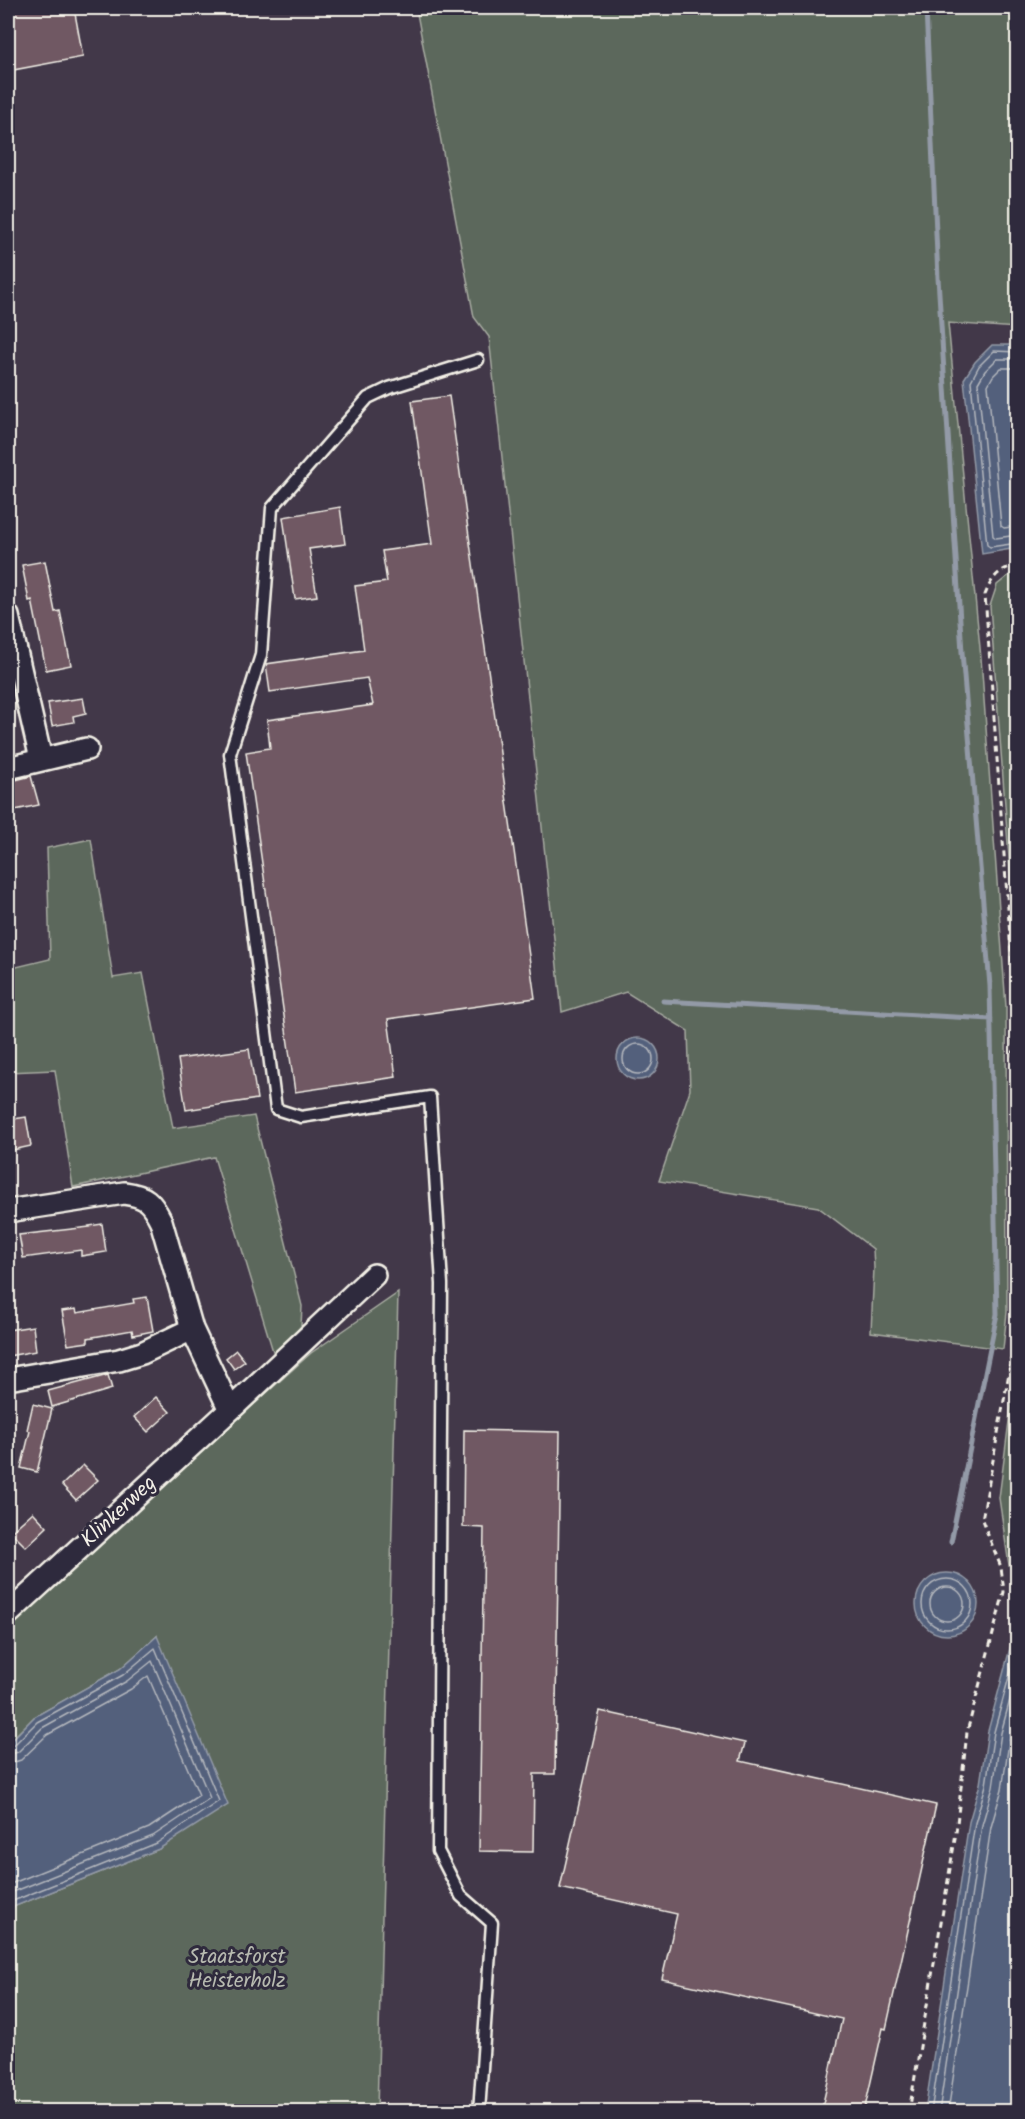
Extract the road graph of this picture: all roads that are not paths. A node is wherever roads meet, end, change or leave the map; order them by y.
1 (478, 360) dead end
2 (8, 616) edge
3 (87, 749) dead end
4 (41, 759) junction
5 (8, 768) edge
6 (8, 1211) edge
7 (374, 1275) dead end
8 (192, 1329) junction
9 (8, 1379) edge
10 (230, 1410) junction
11 (8, 1614) edge
12 (479, 2112) edge

1 - 12 lane
2 - 4 street
3 - 4 street
4 - 5 street
6 - 8 street
7 - 10 street, Klinkerweg
8 - 9 street
8 - 10 street
10 - 11 street, Klinkerweg

